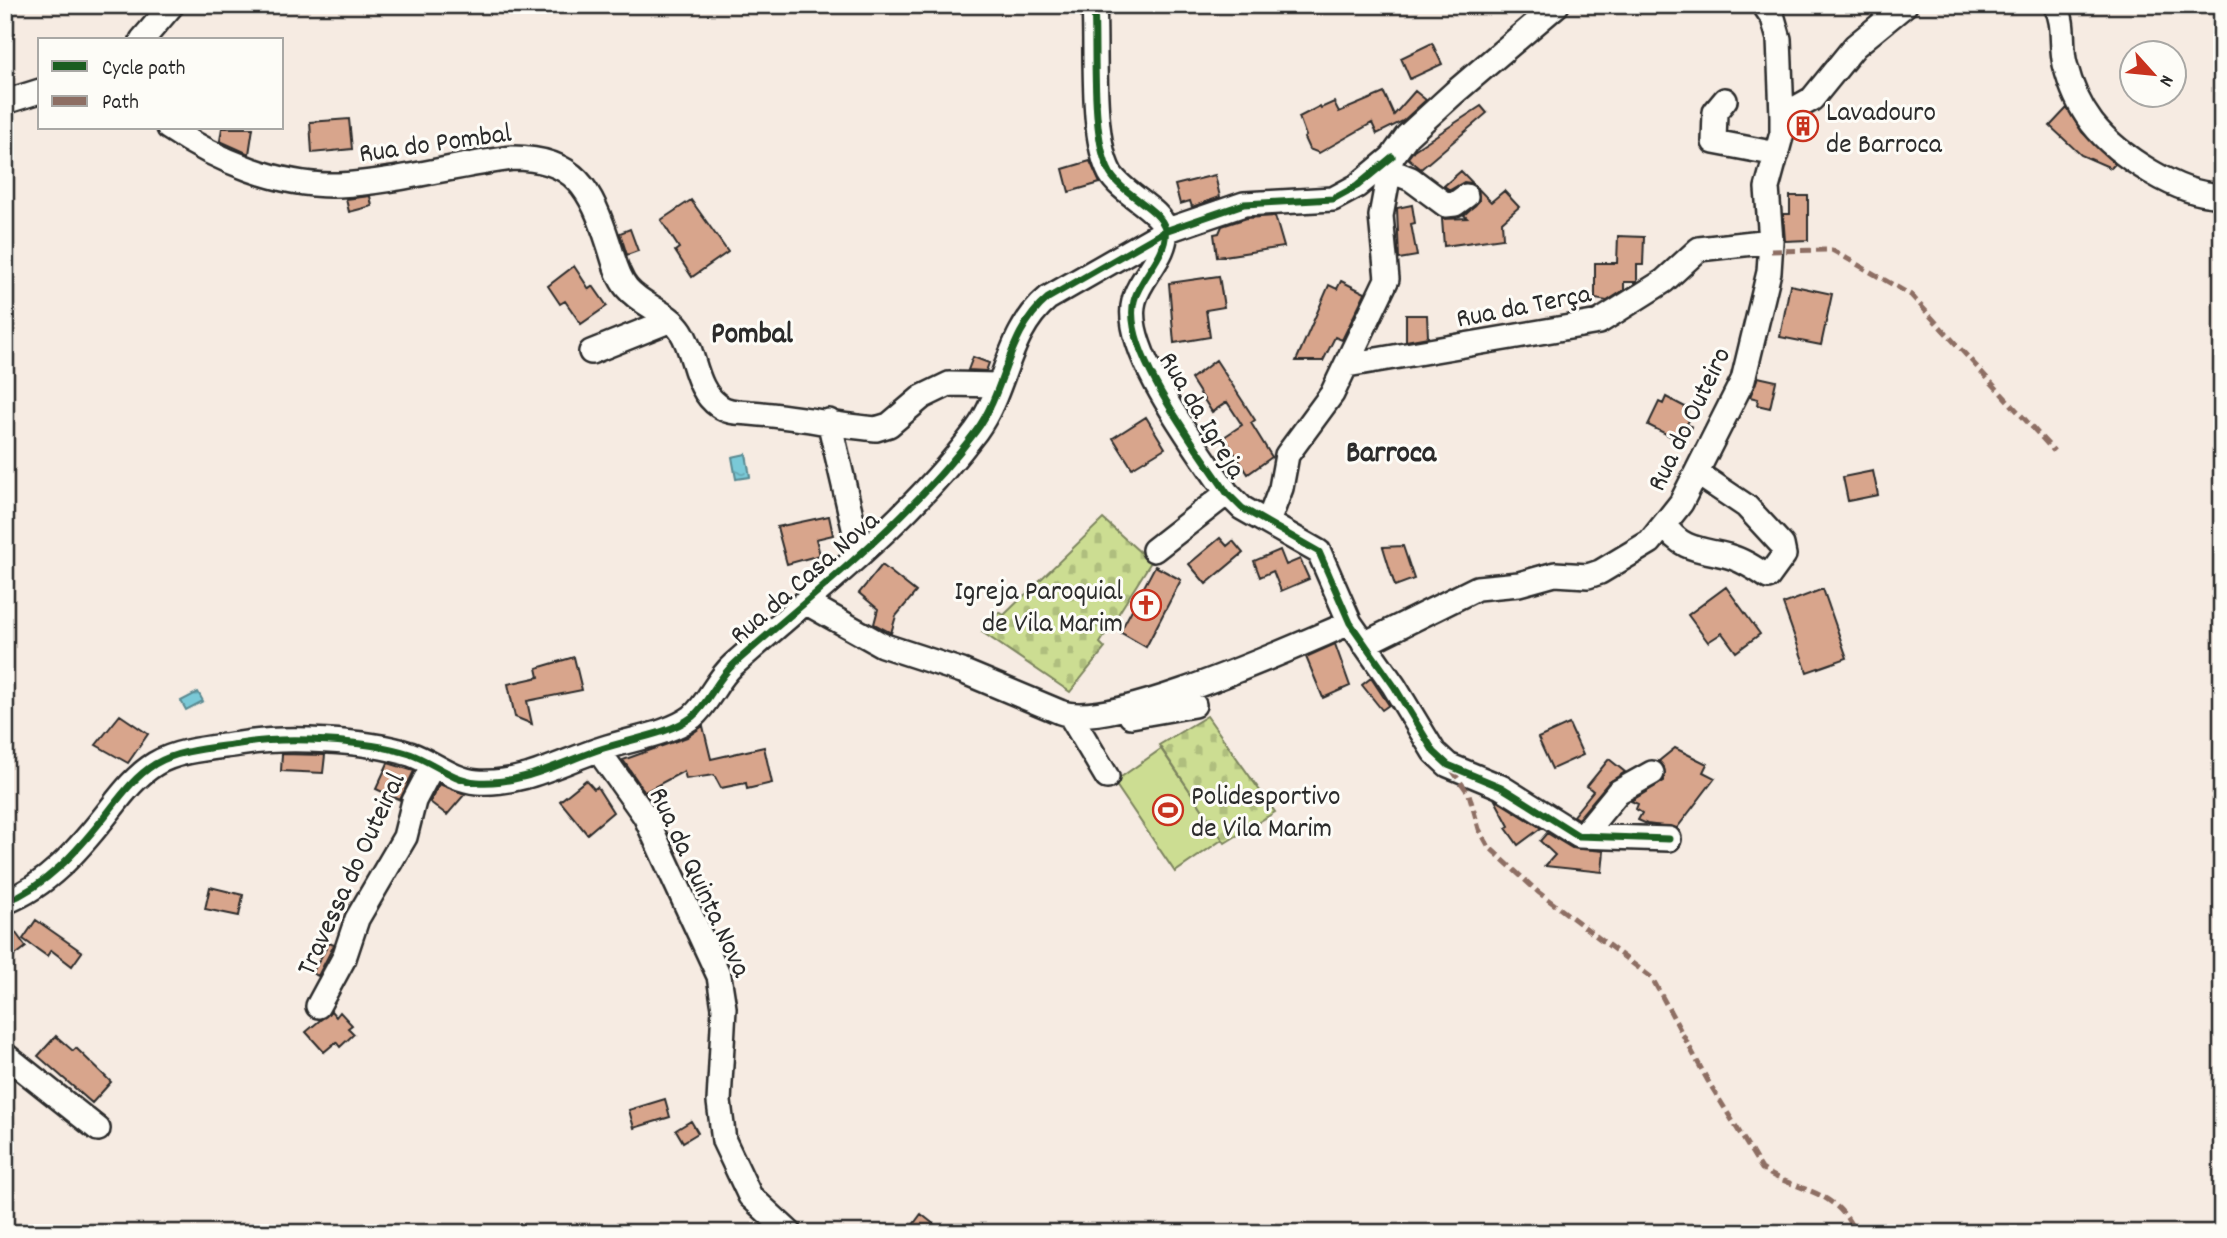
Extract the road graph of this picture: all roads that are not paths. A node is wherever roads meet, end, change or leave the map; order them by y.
1 (172, 5) edge
2 (1094, 5) edge
3 (1557, 5) edge
4 (1764, 5) edge
5 (1905, 5) edge
6 (2055, 5) edge
7 (144, 38) edge
8 (38, 92) edge
9 (1726, 100) dead end
10 (5, 102) edge
11 (1782, 116) junction
12 (173, 130) edge
13 (1777, 154) junction
14 (1390, 163) junction
15 (2222, 195) edge
16 (1466, 196) dead end
17 (1165, 231) junction
18 (1771, 241) junction
19 (671, 320) junction
20 (591, 352) dead end
21 (1347, 366) junction
22 (998, 385) junction
23 (829, 421) junction
24 (1698, 473) junction
25 (1227, 494) junction
26 (1268, 522) junction
27 (1665, 525) junction
28 (1154, 550) dead end
29 (855, 558) junction
30 (805, 602) junction
31 (1350, 623) junction
32 (1364, 644) junction
33 (1194, 705) dead end
34 (1100, 714) junction
35 (1070, 715) junction
36 (598, 750) junction
37 (433, 765) junction
38 (1652, 773) dead end
39 (1107, 777) dead end
40 (1582, 836) junction
41 (1670, 839) dead end
42 (5, 902) edge
43 (318, 1006) dead end
44 (5, 1055) edge
45 (98, 1129) dead end
46 (790, 1233) edge

1 - 7 street
2 - 17 street
3 - 14 street
4 - 11 street, Rua do Outeiro
5 - 11 street
6 - 15 street
8 - 10 street
9 - 13 street
11 - 13 street, Rua do Outeiro
12 - 19 street, Rua do Pombal
13 - 18 street, Rua do Outeiro
14 - 16 street
14 - 17 street
14 - 21 street
17 - 22 street
17 - 25 street, Rua da Igreja
18 - 21 street, Rua da Terça
18 - 24 street, Rua do Outeiro
19 - 20 street
19 - 23 street, Rua do Pombal
21 - 26 street
22 - 23 street, Rua do Pombal
22 - 29 street, Rua da Casa Nova
23 - 29 street
24 - 27 street, Rua do Outeiro
24 - 27 street
25 - 26 street, Rua da Igreja
25 - 28 street
26 - 31 street, Rua da Igreja
27 - 32 street, Rua do Outeiro
29 - 30 street, Rua da Casa Nova
30 - 35 street
30 - 36 street, Rua da Casa Nova
31 - 32 street, Rua da Igreja
31 - 34 street
32 - 40 street, Rua da Igreja
33 - 34 street
34 - 35 street
35 - 39 street
36 - 37 street, Rua da Casa Nova
36 - 46 street, Rua da Quinta Nova
37 - 42 street, Rua da Casa Nova
37 - 43 street, Travessa do Outeiral
38 - 40 street
40 - 41 street
44 - 45 street

